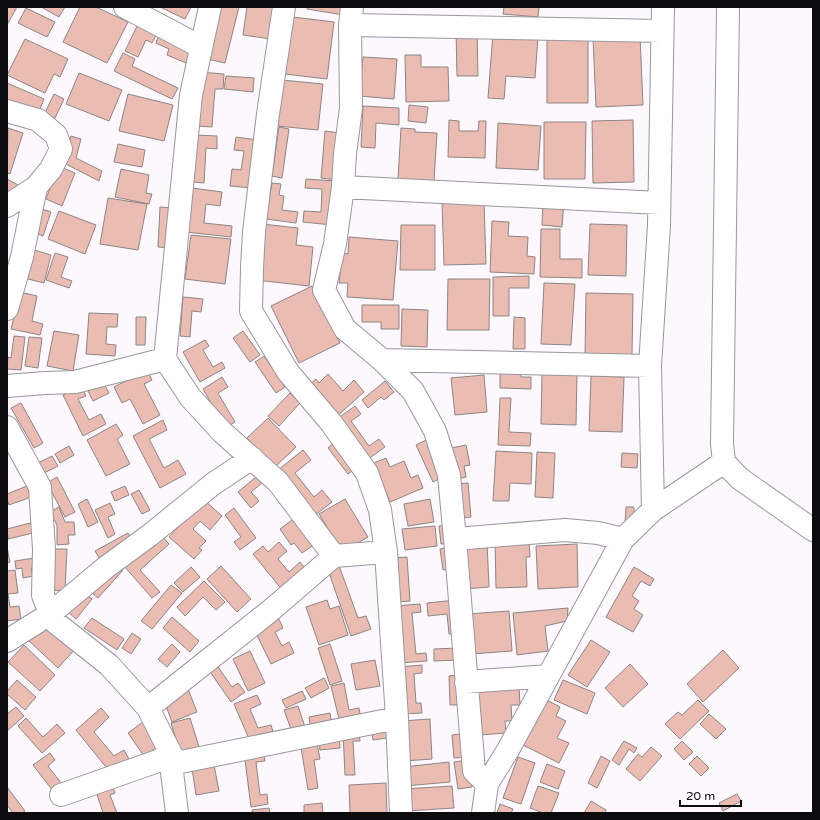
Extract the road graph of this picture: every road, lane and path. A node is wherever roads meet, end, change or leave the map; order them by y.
1 (125, 7) edge
2 (210, 7) edge
3 (284, 7) edge
4 (663, 7) edge
5 (728, 7) edge
6 (351, 16) edge
7 (662, 31) junction
8 (201, 47) junction
9 (7, 111) edge
10 (36, 187) junction
11 (343, 187) junction
12 (659, 203) junction
13 (7, 206) edge
14 (7, 309) edge
15 (165, 359) junction
16 (382, 360) junction
17 (650, 366) junction
18 (7, 386) edge
19 (7, 427) edge
20 (252, 458) junction
21 (724, 462) junction
22 (653, 510) junction
23 (813, 530) edge
24 (455, 539) junction
25 (623, 539) junction
26 (386, 552) junction
27 (334, 556) junction
28 (50, 614) junction
29 (7, 641) edge
30 (548, 676) junction
31 (466, 682) junction
32 (148, 708) junction
33 (397, 718) junction
34 (171, 760) junction
35 (487, 784) junction
36 (61, 795) dead end
37 (177, 813) edge
38 (401, 813) edge
39 (484, 813) edge

1 - 8 street
2 - 8 street
3 - 26 street
4 - 7 street
5 - 21 street
6 - 7 street
6 - 11 street
7 - 12 street
8 - 15 street
9 - 10 street
10 - 13 street
10 - 14 street
11 - 12 street
11 - 16 street
12 - 17 street
15 - 18 street
15 - 20 street
16 - 17 street
16 - 24 street
17 - 22 street
19 - 28 street
20 - 27 street
20 - 28 street
21 - 22 street
21 - 23 street
22 - 25 street
24 - 25 street
24 - 31 street
25 - 30 street
26 - 27 street
26 - 33 street
27 - 32 street
28 - 29 street
28 - 32 street
30 - 31 street
30 - 35 street
31 - 35 street
32 - 34 street
33 - 34 street
33 - 38 street
34 - 36 street
34 - 37 street
35 - 39 street

